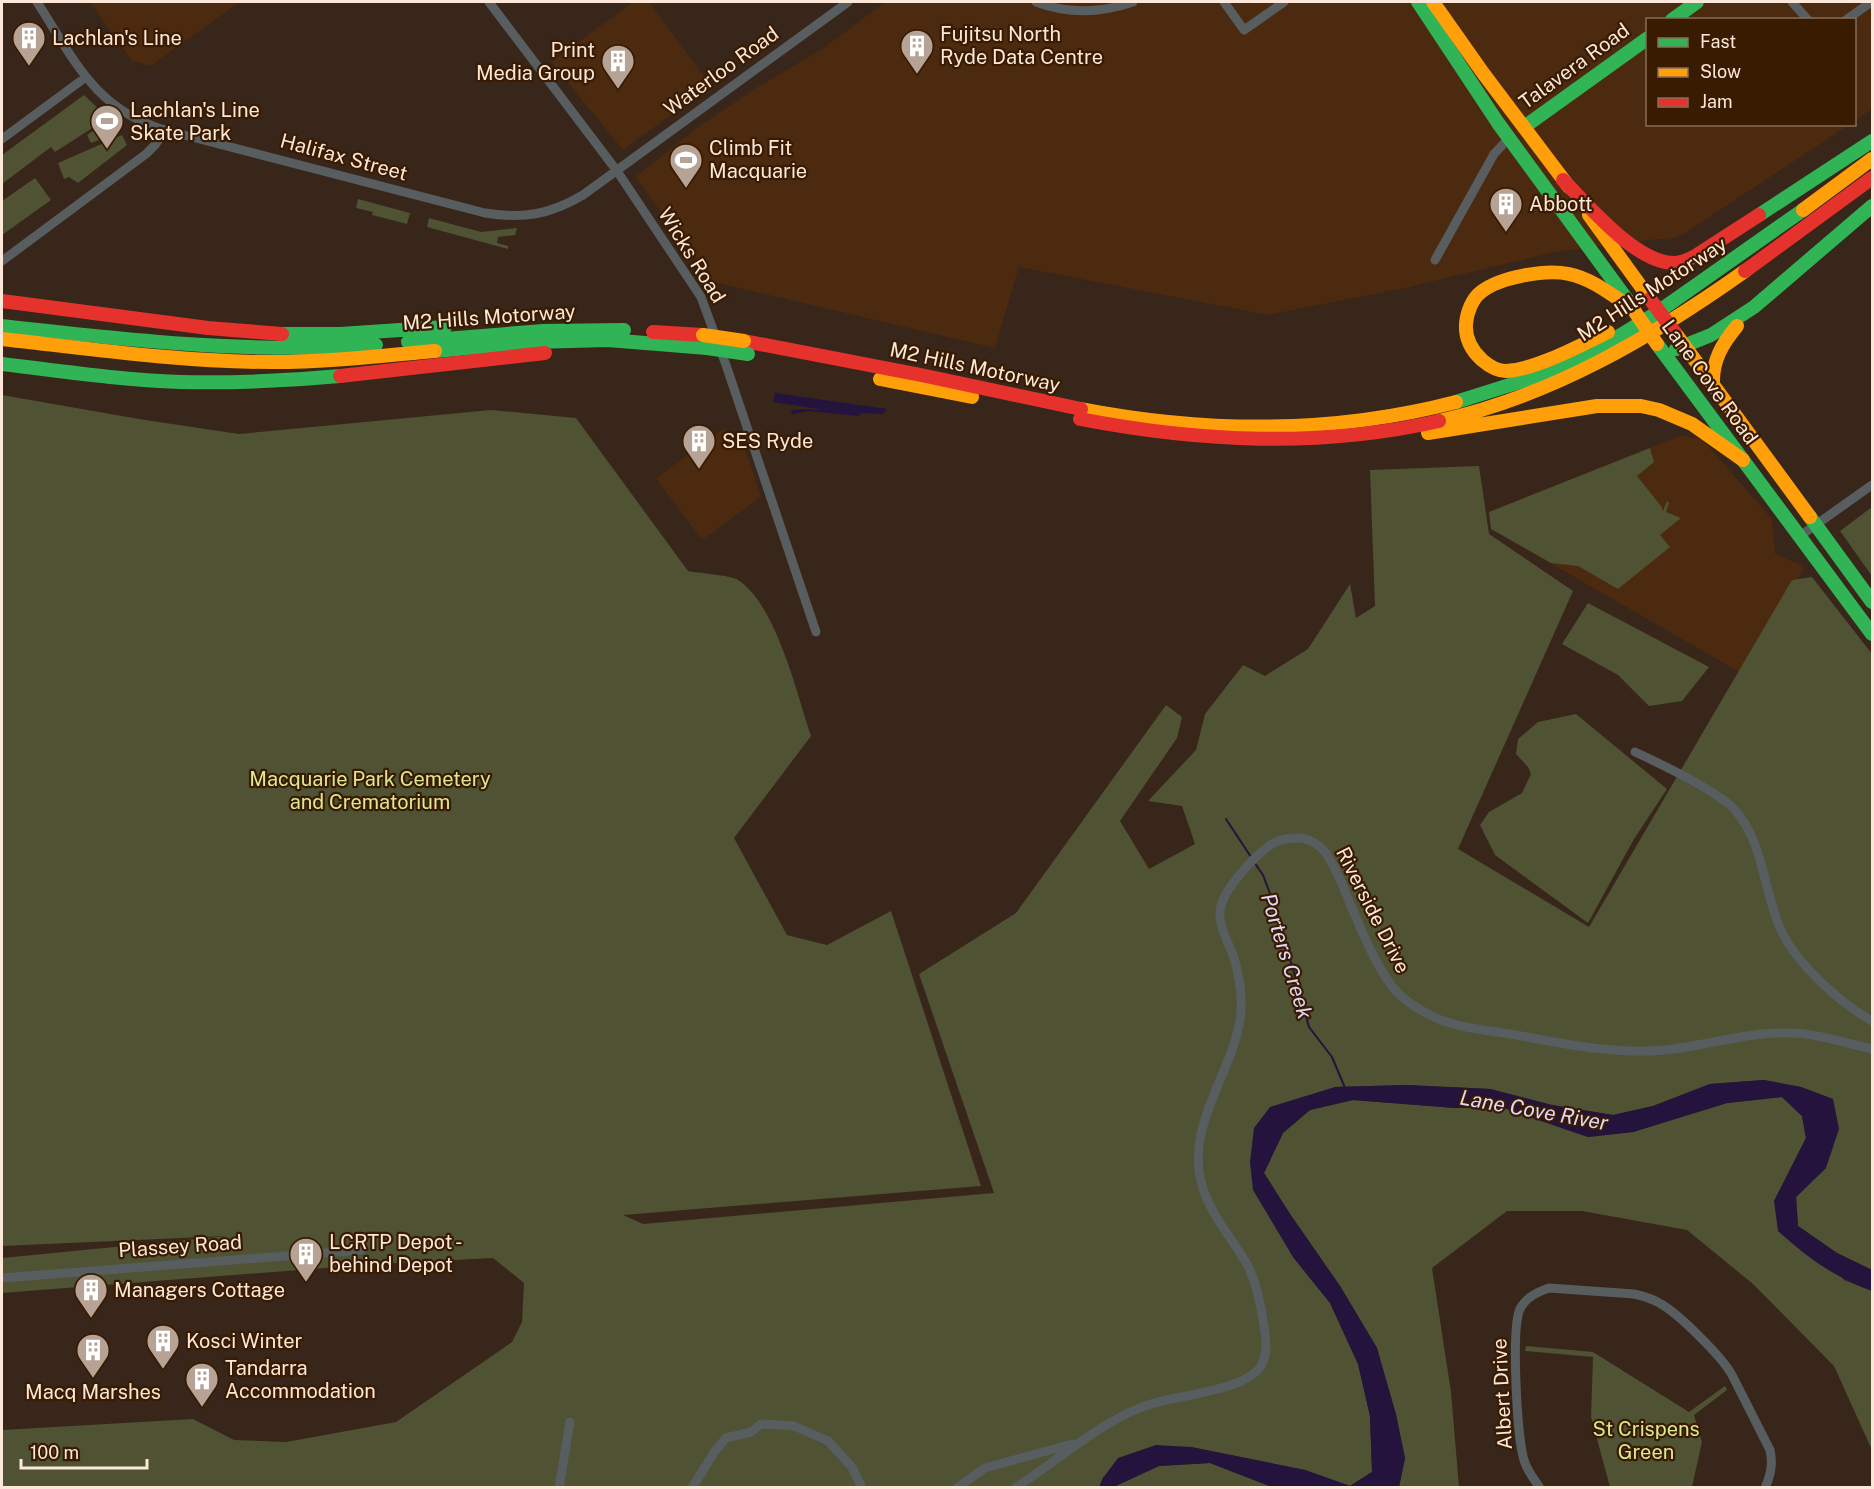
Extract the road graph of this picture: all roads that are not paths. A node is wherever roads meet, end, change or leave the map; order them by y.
1 (37, 2) edge
2 (489, 2) edge
3 (848, 2) edge
4 (1036, 2) edge
5 (1133, 2) edge
6 (1224, 2) edge
7 (1284, 2) edge
8 (1418, 2) edge
9 (1433, 2) edge
10 (1696, 2) edge
11 (1792, 2) edge
12 (1871, 2) edge
13 (1675, 18) edge
14 (1806, 18) edge
15 (1849, 18) edge
16 (1646, 39) edge
17 (86, 77) junction
18 (1524, 127) junction
19 (165, 130) junction
20 (1509, 138) junction
21 (2, 139) edge
22 (1872, 141) edge
23 (1872, 159) edge
24 (616, 171) junction
25 (1872, 178) edge
26 (1563, 180) junction
27 (1872, 206) edge
28 (1436, 260) dead end
29 (2, 261) edge
30 (2, 301) edge
31 (1754, 307) junction
32 (1633, 309) junction
33 (1660, 311) junction
34 (2, 326) edge
35 (581, 329) junction
36 (2, 339) edge
37 (607, 340) junction
38 (705, 341) junction
39 (1684, 346) junction
40 (746, 347) junction
41 (1661, 349) junction
42 (2, 364) edge
43 (1713, 385) junction
44 (1330, 438) junction
45 (1743, 460) junction
46 (1872, 484) edge
47 (1816, 525) junction
48 (1800, 536) junction
49 (1872, 602) edge
50 (816, 632) dead end
51 (1872, 634) edge
52 (1635, 752) dead end
53 (1872, 1021) edge
54 (1872, 1049) edge
55 (362, 1250) dead end
56 (2, 1278) edge
57 (570, 1422) dead end
58 (1080, 1442) junction
59 (694, 1486) edge
60 (559, 1488) edge
61 (862, 1488) edge
62 (957, 1488) edge
63 (1015, 1488) edge
64 (1540, 1488) edge
65 (1765, 1488) edge

1 - 17 street, Halifax Street
2 - 24 street, Wicks Road
3 - 24 street, Waterloo Road
4 - 5 street
6 - 7 street
8 - 20 main road, Lane Cove Road
9 - 18 main road, Lane Cove Road
10 - 13 main road
11 - 14 street
12 - 15 street
16 - 18 main road, Talavera Road
17 - 19 street, Halifax Street
17 - 21 street
18 - 20 main road, Talavera Road
18 - 26 main road, Lane Cove Road
19 - 24 street, Halifax Street
19 - 29 street
20 - 28 street
20 - 32 main road, Lane Cove Road
22 - 26 main road
23 - 33 main road, M2 Hills Motorway
24 - 50 street, Wicks Road
25 - 44 main road, M2 Hills Motorway
26 - 39 main road, Lane Cove Road, bridge
27 - 31 main road
30 - 35 main road
31 - 39 main road
31 - 43 main road
32 - 33 main road
32 - 41 main road, Lane Cove Road, bridge
33 - 40 main road, M2 Hills Motorway
34 - 35 main road, M2 Hills Motorway
35 - 38 main road, M2 Hills Motorway
36 - 37 main road, M2 Hills Motorway
37 - 38 main road, M2 Hills Motorway
37 - 42 main road
38 - 40 main road, M2 Hills Motorway, bridge
39 - 41 main road
39 - 43 main road, Lane Cove Road
40 - 44 main road, M2 Hills Motorway
41 - 45 main road, Lane Cove Road
43 - 47 main road, Lane Cove Road
44 - 45 main road
45 - 48 main road, Lane Cove Road
46 - 47 street
47 - 48 street
47 - 49 main road, Lane Cove Road
48 - 51 main road, Lane Cove Road
52 - 53 street
54 - 58 street, Riverside Drive
55 - 56 street, Plassey Road
57 - 60 street
58 - 62 street, Riverside Drive
58 - 63 street, Riverside Drive
59 - 61 street
64 - 65 street, Albert Drive

